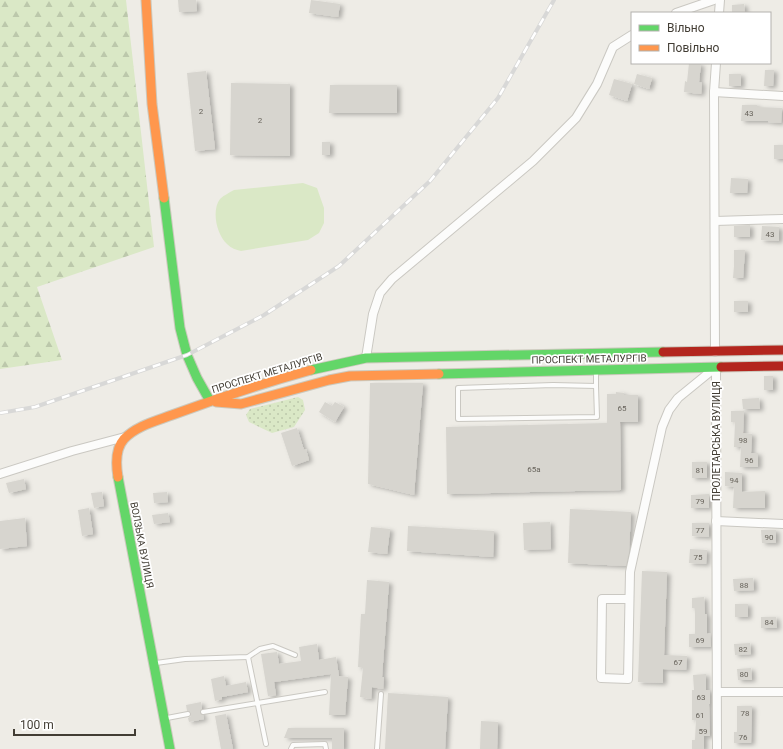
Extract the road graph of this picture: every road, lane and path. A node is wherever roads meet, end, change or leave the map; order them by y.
1 (146, 0) edge
2 (714, 0) edge
3 (720, 0) edge
4 (679, 12) edge
5 (719, 12) edge
6 (631, 35) edge
7 (716, 64) edge
8 (714, 92) junction
9 (783, 96) edge
10 (783, 219) edge
11 (714, 221) junction
12 (783, 350) edge
13 (714, 352) junction
14 (492, 356) junction
15 (366, 358) junction
16 (783, 366) edge
17 (716, 367) junction
18 (596, 369) junction
19 (493, 372) junction
20 (596, 386) junction
21 (210, 401) junction
22 (125, 437) junction
23 (0, 474) edge
24 (716, 521) junction
25 (783, 524) edge
26 (629, 599) junction
27 (295, 654) dead end
28 (248, 657) junction
29 (154, 664) junction
30 (325, 692) dead end
31 (717, 692) junction
32 (783, 692) edge
33 (381, 694) dead end
34 (258, 703) junction
35 (203, 712) dead end
36 (188, 714) dead end
37 (164, 719) junction
38 (266, 744) dead end
39 (170, 749) edge
40 (291, 749) edge
41 (326, 749) edge
42 (377, 749) edge
43 (717, 749) edge

1 - 21 street
2 - 4 street
3 - 5 street
6 - 15 street
7 - 8 street
8 - 9 street
8 - 11 street
10 - 11 street
11 - 13 street
12 - 13 street, ПРОСПЕКТ МЕТАЛУРГІВ
13 - 14 street, ПРОСПЕКТ МЕТАЛУРГІВ
13 - 17 street
14 - 15 street, ПРОСПЕКТ МЕТАЛУРГІВ
14 - 19 street
15 - 21 street, ПРОСПЕКТ МЕТАЛУРГІВ
16 - 17 street, ПРОСПЕКТ МЕТАЛУРГІВ
17 - 18 street, ПРОСПЕКТ МЕТАЛУРГІВ
17 - 24 street, ПРОЛЕТАРСЬКА ВУЛИЦЯ
17 - 26 street, ПРОЛЕТАРСЬКА ВУЛИЦЯ
18 - 19 street, ПРОСПЕКТ МЕТАЛУРГІВ
18 - 20 lane
19 - 21 street, ПРОСПЕКТ МЕТАЛУРГІВ
20 - 20 lane
21 - 22 street
22 - 23 street
22 - 29 street, ВОЛЗЬКА ВУЛИЦЯ
24 - 25 street
24 - 31 street, ПРОЛЕТАРСЬКА ВУЛИЦЯ
26 - 26 street, ПРОЛЕТАРСЬКА ВУЛИЦЯ
27 - 28 lane
28 - 29 lane
28 - 34 lane
29 - 37 street, ВОЛЗЬКА ВУЛИЦЯ
30 - 34 lane
31 - 32 street
31 - 43 street, ПРОЛЕТАРСЬКА ВУЛИЦЯ
33 - 42 lane
34 - 35 lane
34 - 38 lane
36 - 37 lane
37 - 39 street, ВОЛЗЬКА ВУЛИЦЯ
40 - 41 lane

